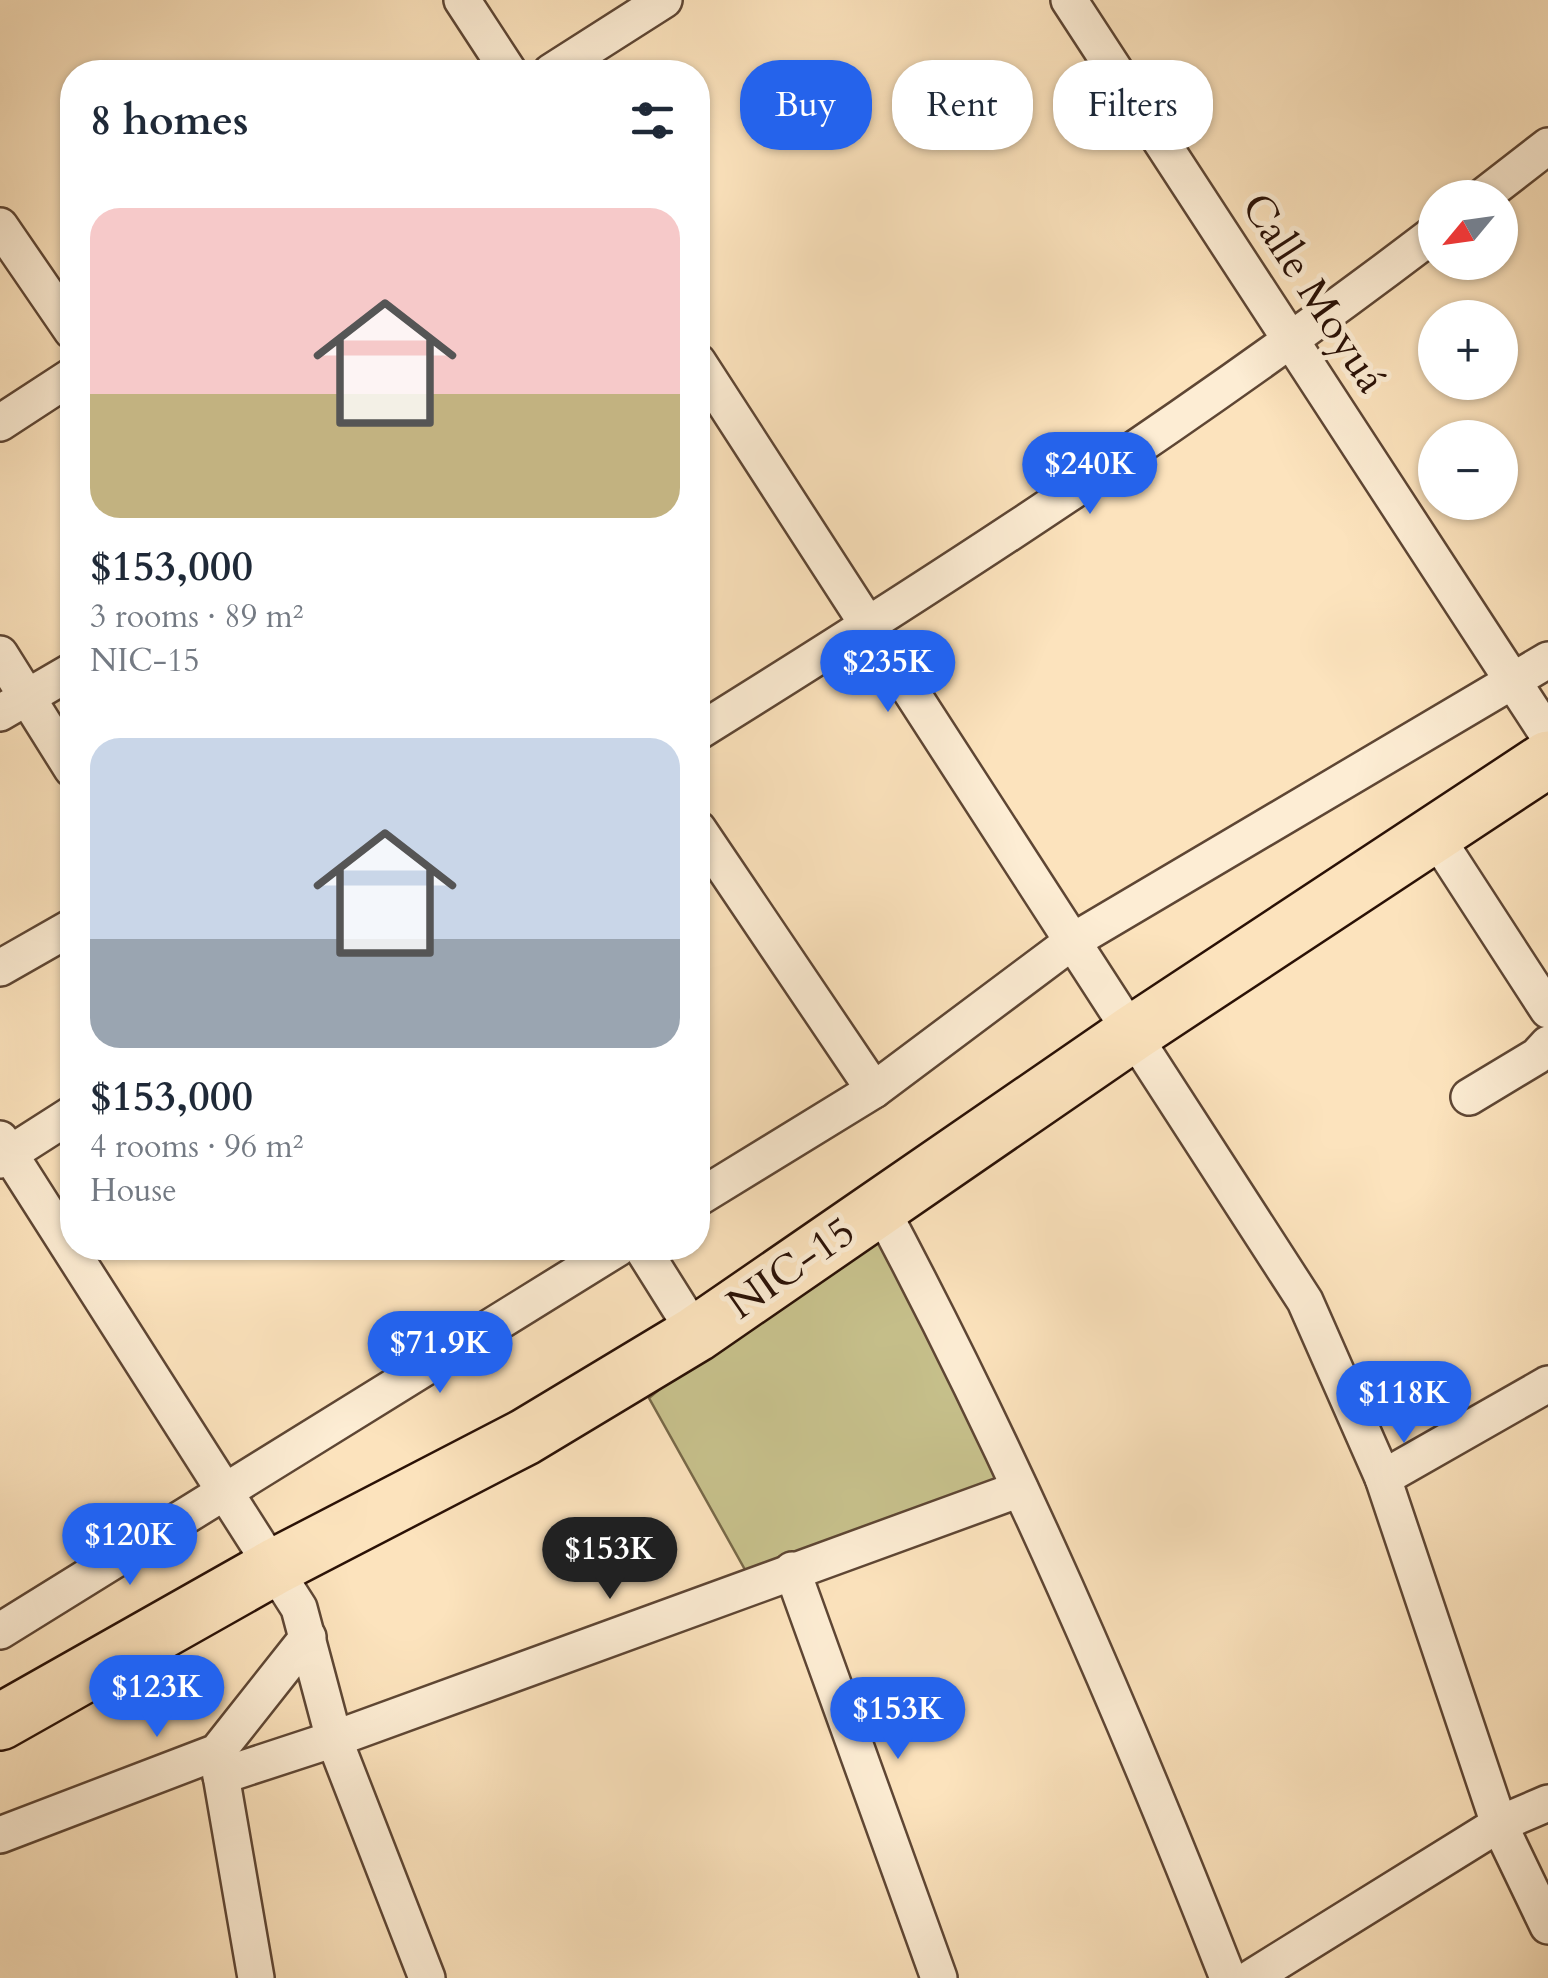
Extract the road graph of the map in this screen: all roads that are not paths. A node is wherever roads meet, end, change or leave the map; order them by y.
1 (462, 0) edge
2 (664, 0) edge
3 (1070, 0) edge
4 (501, 60) edge
5 (570, 60) edge
6 (1548, 146) edge
7 (1504, 180) edge
8 (0, 226) edge
9 (1418, 246) edge
10 (60, 313) edge
11 (1293, 342) junction
12 (710, 380) edge
13 (60, 384) edge
14 (0, 423) edge
15 (869, 625) junction
16 (0, 654) edge
17 (1548, 660) edge
18 (60, 677) edge
19 (1512, 684) junction
20 (14, 706) edge
21 (710, 724) edge
22 (1548, 735) edge
23 (60, 756) edge
24 (1548, 759) edge
25 (1434, 834) junction
26 (710, 847) edge
27 (60, 934) edge
28 (1073, 941) junction
29 (0, 968) edge
30 (1548, 1010) edge
31 (1133, 1033) junction
32 (1548, 1044) edge
33 (874, 1090) junction
34 (1469, 1097) dead end
35 (60, 1120) edge
36 (3, 1151) edge
37 (710, 1191) edge
38 (880, 1207) junction
39 (60, 1237) edge
40 (75, 1260) edge
41 (599, 1260) edge
42 (650, 1260) edge
43 (696, 1334) junction
44 (1548, 1384) edge
45 (1383, 1478) junction
46 (1020, 1489) junction
47 (227, 1490) junction
48 (276, 1566) junction
49 (792, 1570) junction
50 (4, 1619) edge
51 (308, 1637) junction
52 (0, 1722) edge
53 (334, 1739) junction
54 (219, 1764) junction
55 (1548, 1802) edge
56 (1499, 1824) junction
57 (0, 1835) edge
58 (1548, 1926) edge
59 (256, 1978) edge
60 (427, 1978) edge
61 (938, 1978) edge
62 (1228, 1978) edge
63 (1251, 1978) edge

1 - 4 street
2 - 5 street
3 - 11 street, Calle Moyuá
6 - 7 street
8 - 10 street
9 - 11 street
11 - 15 street
11 - 19 street, Calle Moyuá
12 - 15 street
13 - 14 street
15 - 21 street
15 - 28 street
16 - 20 street
17 - 19 street
18 - 20 street
19 - 22 street, Calle Moyuá
19 - 28 street
20 - 23 street
24 - 25 highway, NIC-15 / NIC-15
25 - 30 street
25 - 31 highway, NIC-15 / NIC-15
26 - 33 street
27 - 29 street
28 - 31 street
28 - 33 street
31 - 38 highway, NIC-15 / NIC-15
31 - 45 street
32 - 34 street
33 - 37 street
35 - 36 street
36 - 39 street
38 - 43 highway, NIC-15 / NIC-15
38 - 46 street
40 - 47 street
41 - 47 street
42 - 43 street
43 - 48 highway, NIC-15 / NIC-15
44 - 45 street
45 - 56 street
46 - 49 street
46 - 62 street
47 - 48 street
47 - 50 street
48 - 51 street
48 - 52 highway, NIC-15 / NIC-15
49 - 53 street
49 - 61 street
51 - 53 street
51 - 54 street
53 - 54 street
53 - 60 street
54 - 57 street
54 - 59 street
55 - 56 street
56 - 58 street
56 - 63 street

